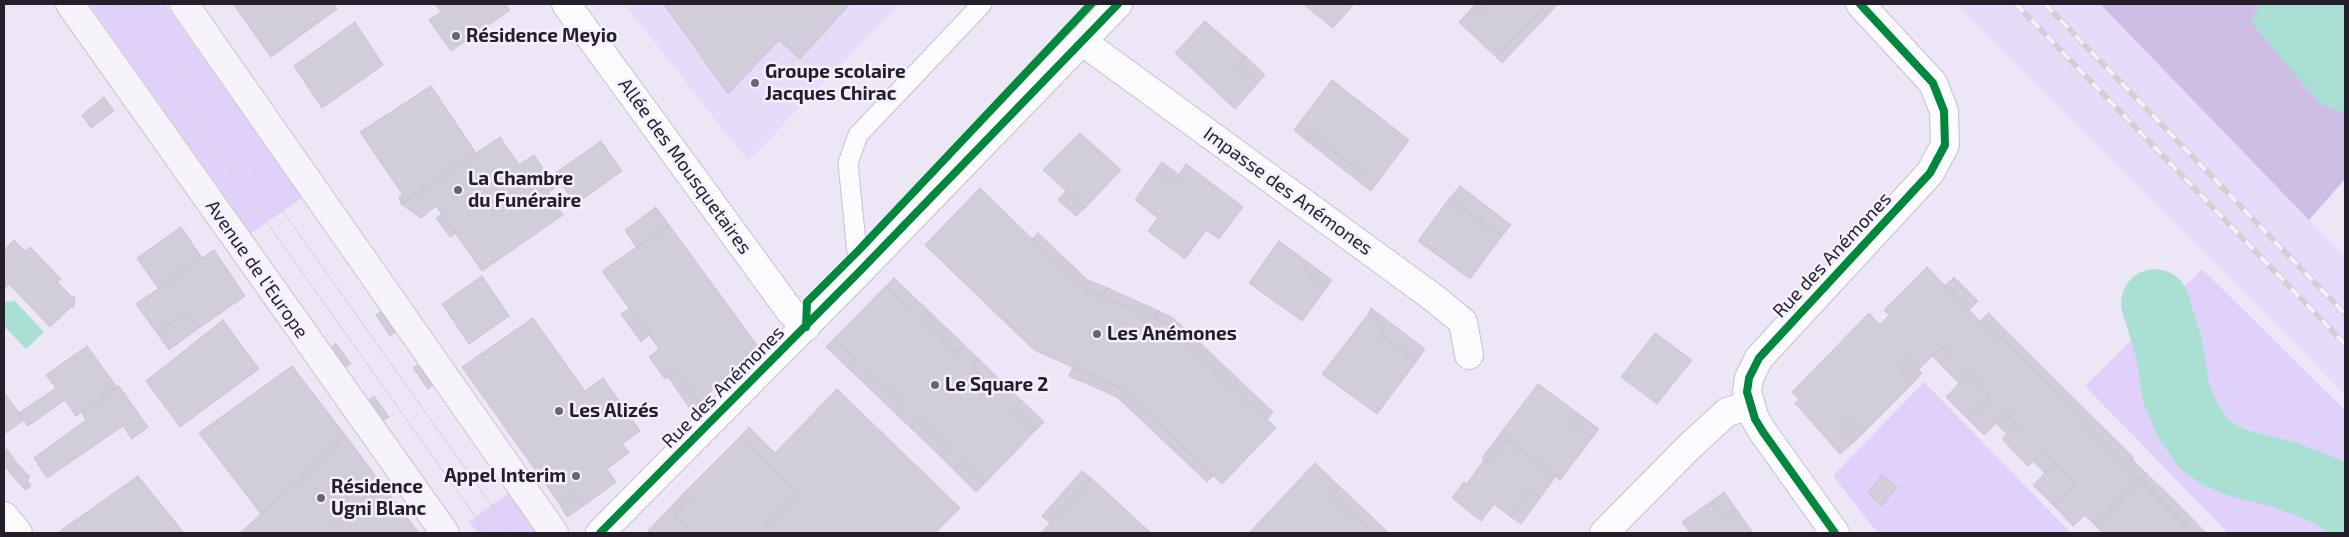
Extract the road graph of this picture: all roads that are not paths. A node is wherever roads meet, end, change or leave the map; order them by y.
1 (70, 4) edge
2 (184, 4) edge
3 (566, 4) edge
4 (982, 4) edge
5 (1118, 4) edge
6 (1860, 4) edge
7 (1083, 42) junction
8 (859, 272) junction
9 (806, 326) junction
10 (1469, 355) dead end
11 (1750, 405) junction
12 (4, 516) edge
13 (18, 533) edge
14 (445, 533) edge
15 (554, 533) edge
16 (600, 533) edge
17 (1604, 533) edge
18 (1835, 533) edge

1 - 14 main road, Avenue de l'Europe
2 - 15 main road
3 - 9 street, Allée des Mousquetaires
4 - 8 lane
5 - 7 street, Rue des Anémones
6 - 11 street, Rue des Anémones
7 - 8 street, Rue des Anémones
7 - 10 street, Impasse des Anémones
8 - 9 street, Rue des Anémones
9 - 16 street, Rue des Anémones
11 - 17 street
11 - 18 street, Rue des Anémones
12 - 13 street

